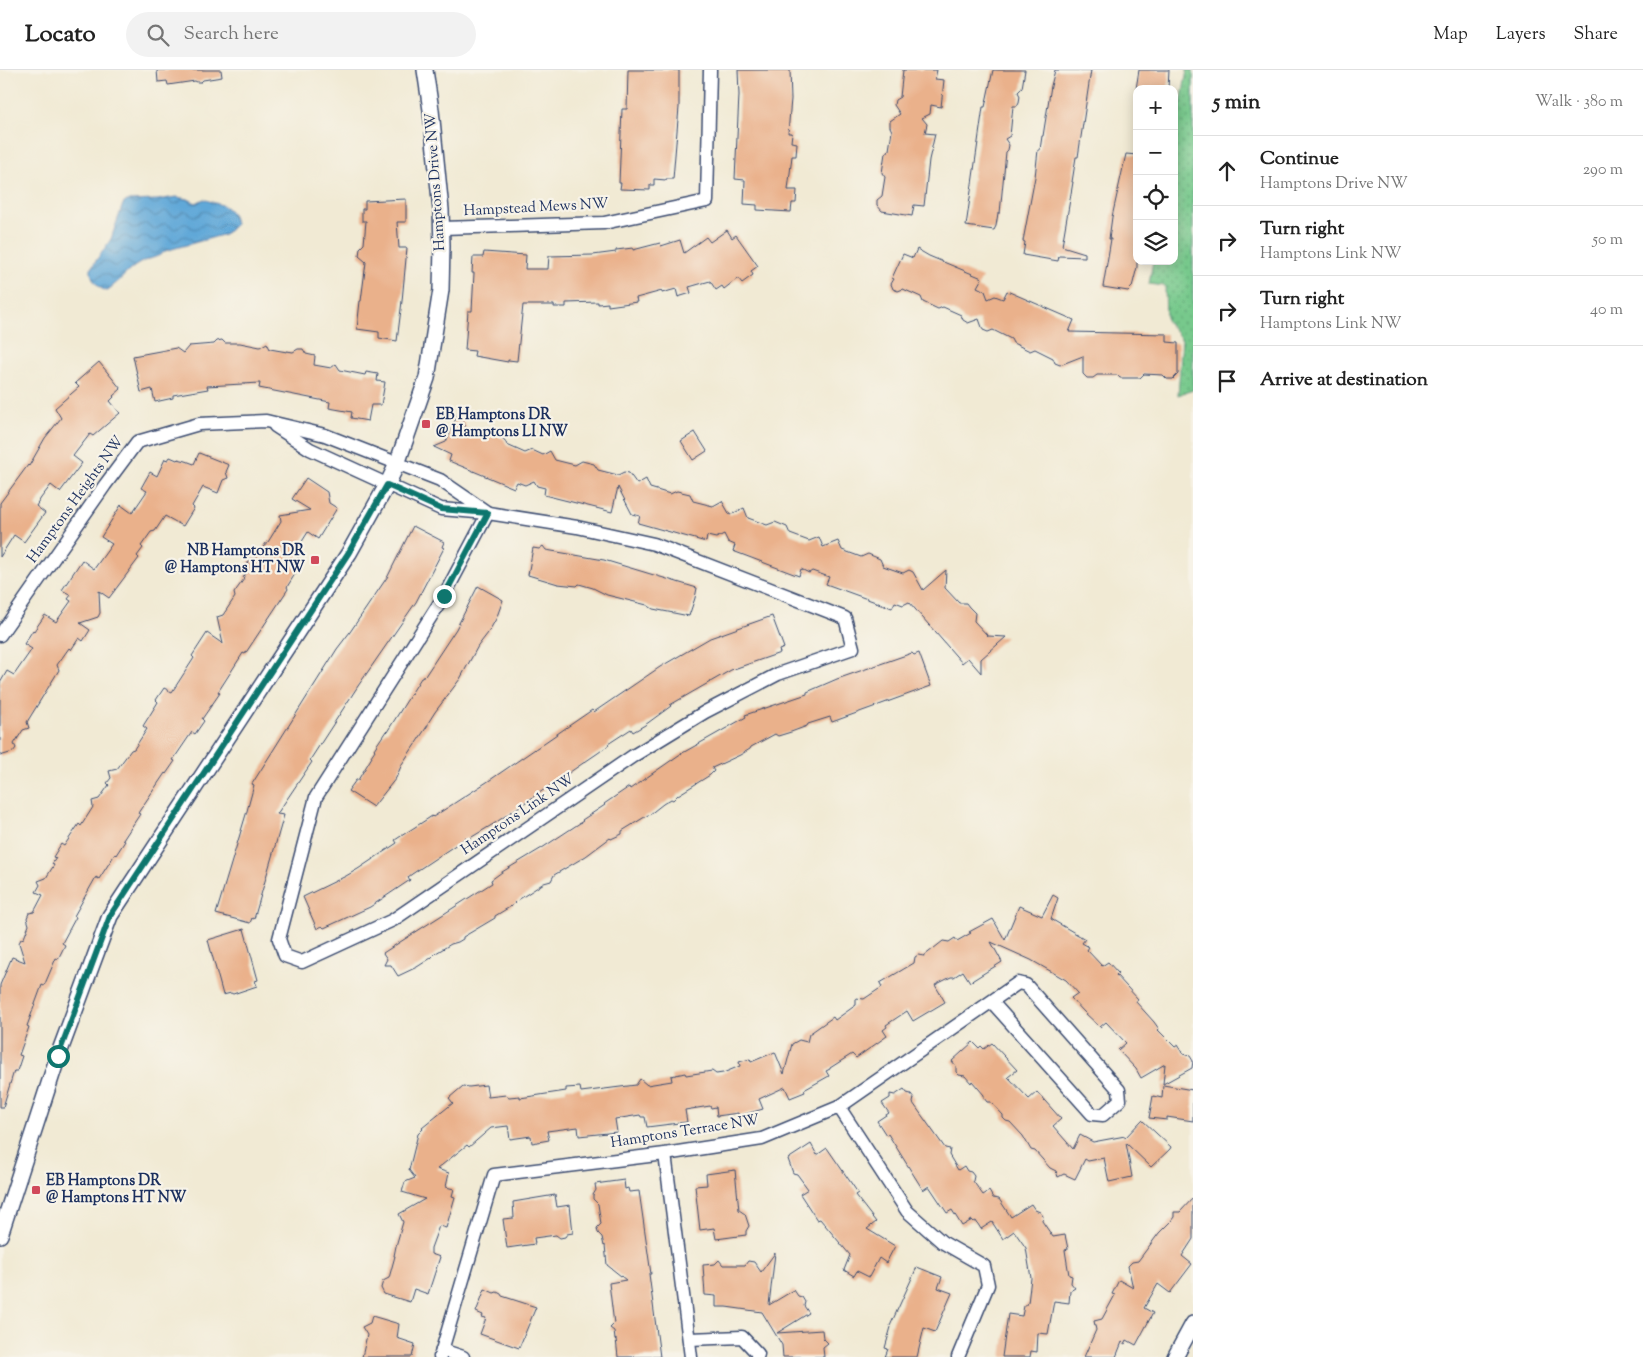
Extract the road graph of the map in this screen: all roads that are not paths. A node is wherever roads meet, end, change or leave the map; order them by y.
1 (425, 70) edge
2 (710, 70) edge
3 (442, 228) junction
4 (266, 421) junction
5 (396, 464) junction
6 (387, 485) junction
7 (488, 513) junction
8 (0, 635) edge
9 (992, 1002) junction
10 (839, 1107) junction
11 (665, 1154) junction
12 (0, 1235) edge
13 (1193, 1324) edge
14 (689, 1339) junction
15 (441, 1354) edge
16 (463, 1357) edge
17 (690, 1357) edge
18 (757, 1357) edge
19 (958, 1357) edge
20 (1175, 1357) edge

1 - 3 street, Hamptons Drive NW
2 - 3 street, Hampstead Mews NW
3 - 5 street, Hamptons Drive NW
4 - 5 street, Hamptons Heights NW
4 - 6 street
4 - 8 street, Hamptons Heights NW
5 - 6 street, Hamptons Drive NW
5 - 7 street, Hamptons Link NW
6 - 7 street, Hamptons Link NW
6 - 12 street, Hamptons Drive NW
7 - 7 street, Hamptons Link NW
9 - 9 street, Hamptons Terrace NW
9 - 10 street, Hamptons Terrace NW
10 - 11 street, Hamptons Terrace NW
10 - 19 street
11 - 14 street
11 - 15 street, Hamptons Terrace NW
13 - 20 street
14 - 17 street
14 - 18 street
15 - 16 street

